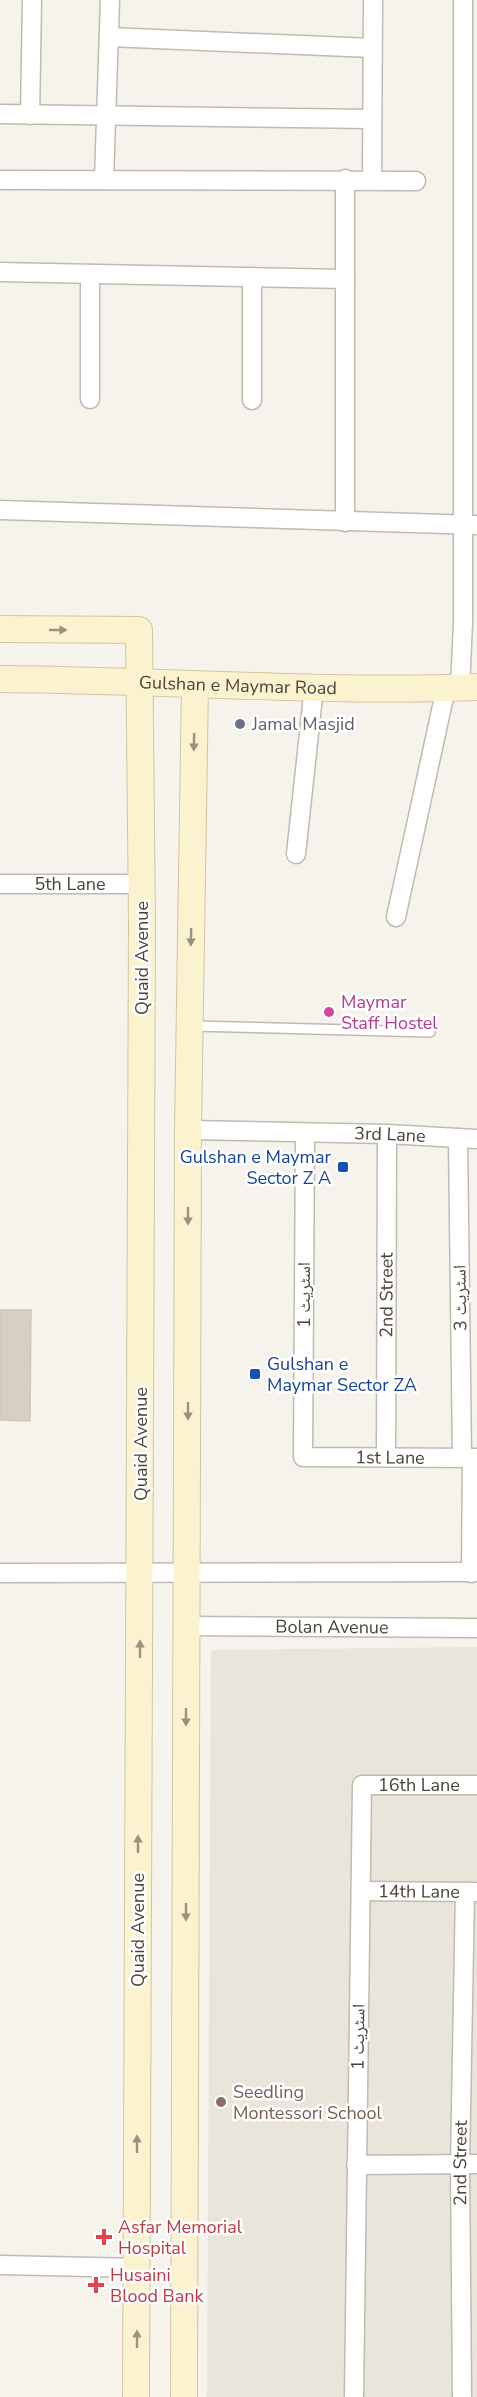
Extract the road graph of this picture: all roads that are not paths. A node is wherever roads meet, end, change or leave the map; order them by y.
1 (32, 0) edge
2 (110, 0) edge
3 (373, 0) edge
4 (468, 1) edge
5 (109, 37) junction
6 (372, 48) junction
7 (0, 114) edge
8 (30, 115) junction
9 (106, 116) junction
10 (372, 118) junction
11 (345, 179) junction
12 (0, 180) edge
13 (105, 180) junction
14 (372, 180) junction
15 (416, 181) dead end
16 (470, 245) edge
17 (0, 272) edge
18 (90, 274) junction
19 (252, 277) junction
20 (345, 279) junction
21 (470, 344) edge
22 (90, 399) dead end
23 (252, 400) dead end
24 (470, 436) edge
25 (0, 510) edge
26 (345, 522) junction
27 (470, 525) edge
28 (0, 629) edge
29 (0, 679) edge
30 (139, 680) junction
31 (195, 684) junction
32 (314, 687) junction
33 (461, 687) edge
34 (296, 854) dead end
35 (0, 884) edge
36 (141, 884) junction
37 (396, 916) dead end
38 (189, 1026) junction
39 (430, 1032) dead end
40 (188, 1130) junction
41 (305, 1133) junction
42 (387, 1134) junction
43 (458, 1138) junction
44 (477, 1140) edge
45 (303, 1457) joint
46 (386, 1457) junction
47 (470, 1458) edge
48 (474, 1572) edge
49 (0, 1573) edge
50 (141, 1573) junction
51 (188, 1575) junction
52 (186, 1626) junction
53 (477, 1628) edge
54 (362, 1785) joint
55 (477, 1785) edge
56 (361, 1891) junction
57 (471, 1892) edge
58 (469, 2164) edge
59 (356, 2165) junction
60 (0, 2265) edge
61 (137, 2268) junction
62 (136, 2397) edge
63 (184, 2397) edge
64 (354, 2397) edge
65 (462, 2397) edge

1 - 8 street
2 - 5 street
3 - 6 street
4 - 16 street
5 - 6 street
5 - 9 street
6 - 10 street
7 - 8 street
8 - 9 street
9 - 10 street
9 - 13 street
10 - 14 street
11 - 13 street
11 - 14 street
11 - 20 street
12 - 13 street
14 - 15 street
16 - 21 street
17 - 18 street
18 - 19 street
18 - 22 street
19 - 20 street
19 - 23 street
20 - 26 street
21 - 24 street
24 - 27 street
25 - 26 street
26 - 27 street
27 - 33 street
28 -> 30 main road, Quaid Avenue
29 - 30 main road, Gulshan e Maymar Road
30 - 31 main road, Gulshan e Maymar Road
30 - 36 main road, Quaid Avenue
31 - 32 main road, Gulshan e Maymar Road
31 -> 38 main road
32 - 33 main road, Gulshan e Maymar Road
32 - 34 street
33 - 37 street
35 - 36 street, 5th Lane
36 - 50 main road, Quaid Avenue
38 - 39 lane
38 - 40 main road
40 - 41 street, 3rd Lane
40 -> 51 main road
41 - 42 street, 3rd Lane
41 - 45 street, اسٹریٹ 1
42 - 43 street, 3rd Lane
42 - 46 street, 2nd Street
43 - 44 street, 3rd Lane
43 - 47 street, اسٹریٹ 3
45 - 46 street, 1st Lane
46 - 47 street, 1st Lane
47 - 48 street, اسٹریٹ 3
48 - 51 street
49 - 50 street
50 - 51 street
61 -> 50 main road, Quaid Avenue
51 - 52 main road
52 - 53 street, Bolan Avenue
52 -> 63 main road
54 - 55 street, 16th Lane
54 - 56 street, اسٹریٹ 1
56 - 57 street, 14th Lane
56 - 59 street, اسٹریٹ 1
57 - 58 street, 2nd Street
58 - 59 street
58 - 65 street, 2nd Street
59 - 64 street, اسٹریٹ 1
60 - 61 street
62 -> 61 main road, Quaid Avenue

